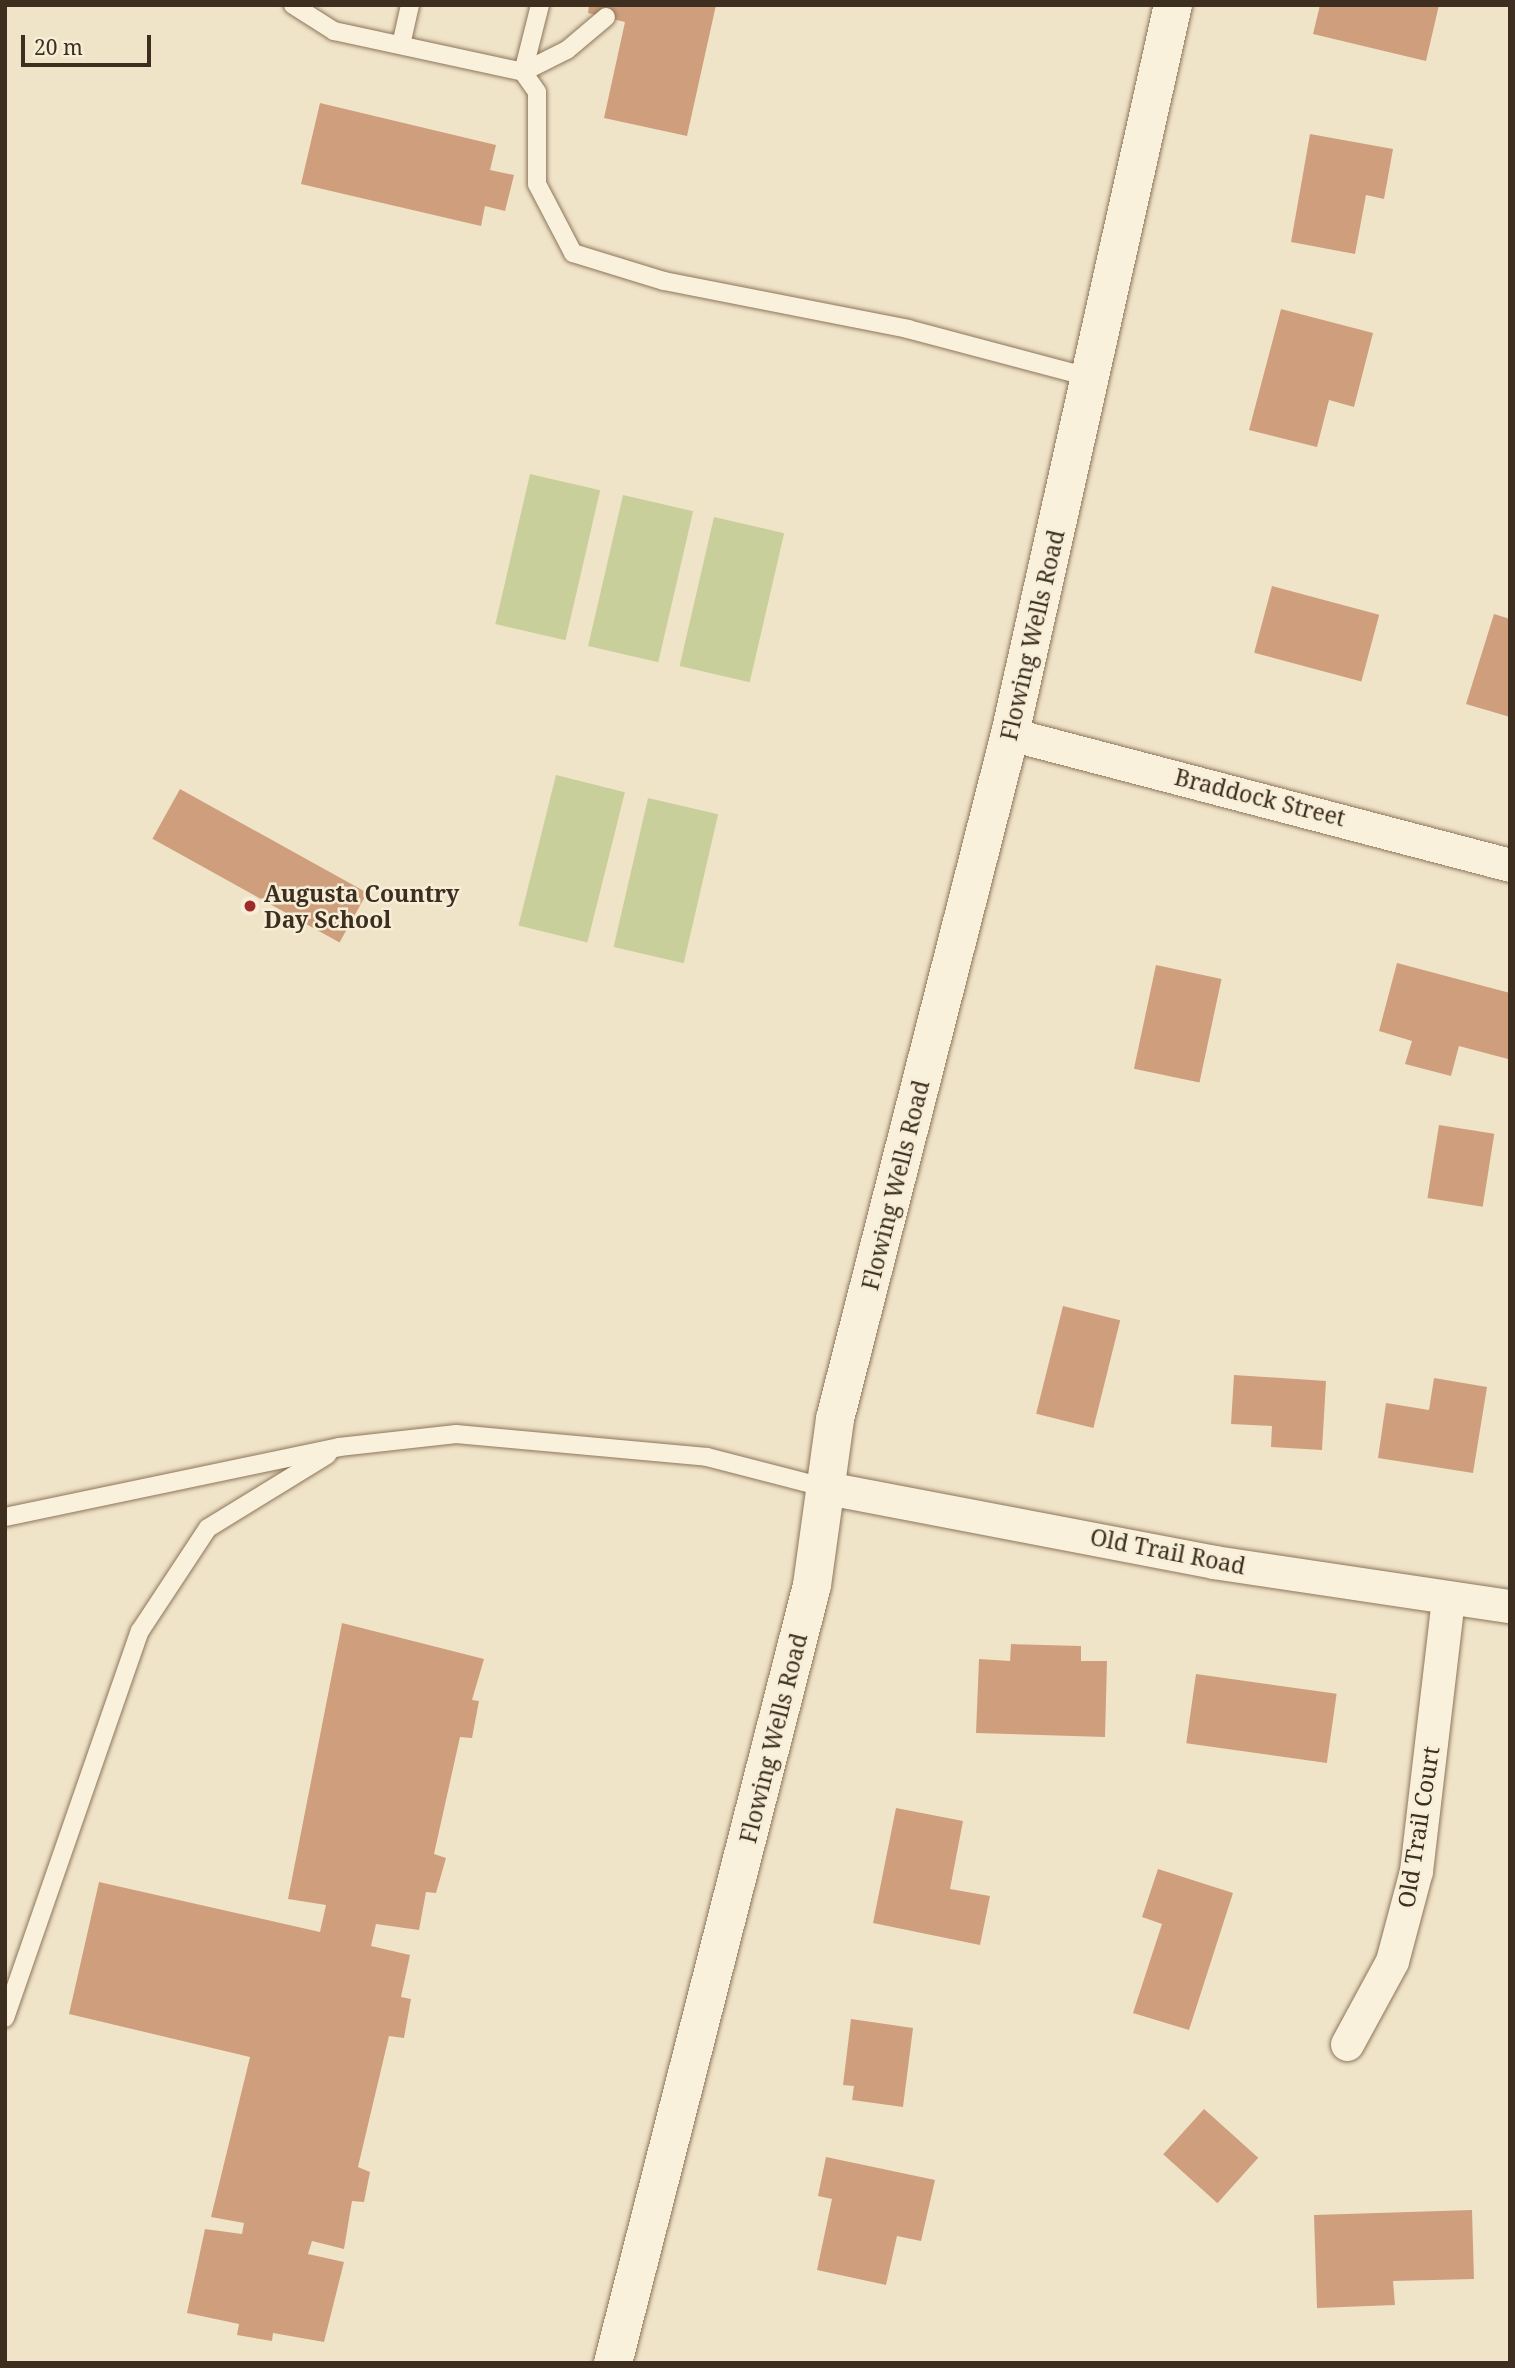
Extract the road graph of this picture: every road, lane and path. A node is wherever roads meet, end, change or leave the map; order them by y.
1 (293, 5) edge
2 (410, 5) edge
3 (540, 5) edge
4 (1172, 5) edge
5 (606, 17) dead end
6 (401, 45) junction
7 (523, 72) junction
8 (1089, 377) junction
9 (1010, 734) junction
10 (1510, 865) edge
11 (339, 1447) junction
12 (827, 1488) junction
13 (5, 1517) edge
14 (1448, 1598) junction
15 (1510, 1606) edge
16 (5, 2018) edge
17 (1347, 2044) dead end
18 (613, 2363) edge

1 - 6 lane
2 - 6 lane
3 - 7 lane
4 - 8 main road, Flowing Wells Road
5 - 7 lane
6 - 7 lane
7 - 8 lane
8 - 9 main road, Flowing Wells Road
9 - 10 street, Braddock Street
9 - 12 main road, Flowing Wells Road
11 - 12 lane
11 - 13 lane
11 - 16 lane
12 - 14 street, Old Trail Road
12 - 18 main road, Flowing Wells Road
14 - 15 street, Old Trail Road
14 - 17 street, Old Trail Court

